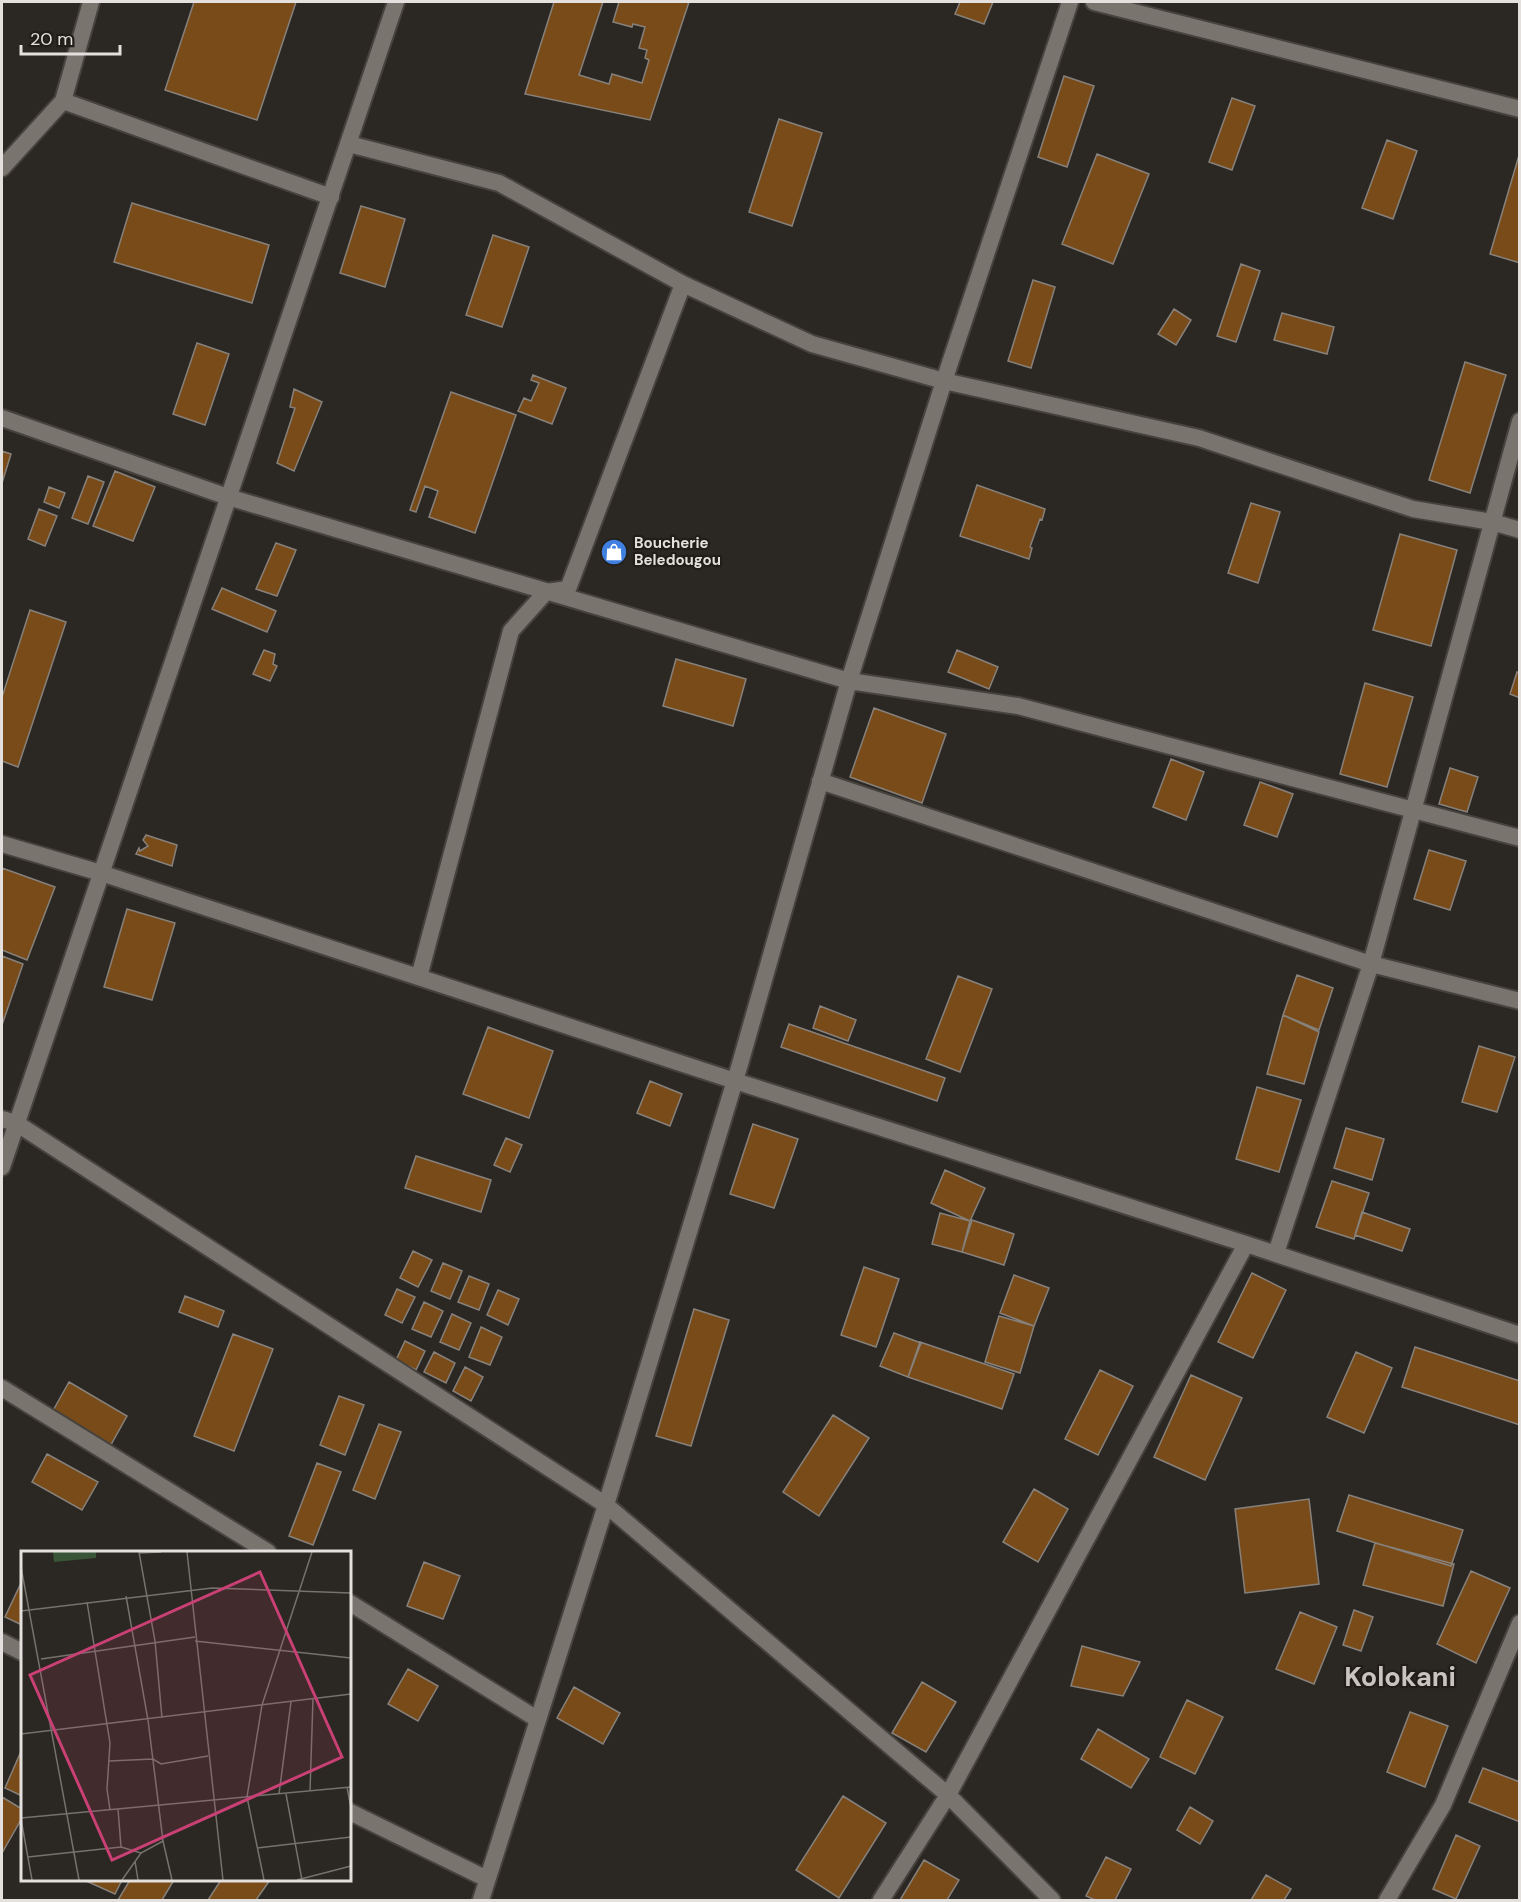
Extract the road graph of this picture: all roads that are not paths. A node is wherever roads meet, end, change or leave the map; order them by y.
1 (91, 2) edge
2 (396, 2) edge
3 (1070, 2) edge
4 (1094, 2) edge
5 (63, 101) junction
6 (1520, 109) edge
7 (349, 144) junction
8 (2, 168) edge
9 (331, 197) junction
10 (683, 284) junction
11 (944, 381) junction
12 (2, 418) edge
13 (1520, 421) edge
14 (228, 497) junction
15 (1492, 522) junction
16 (1520, 530) edge
17 (546, 592) junction
18 (849, 681) junction
19 (820, 781) junction
20 (1413, 809) junction
21 (1520, 838) edge
22 (2, 844) edge
23 (101, 873) junction
24 (1371, 964) junction
25 (419, 977) junction
26 (1520, 1001) edge
27 (735, 1081) junction
28 (9, 1121) edge
29 (2, 1167) edge
30 (1246, 1244) junction
31 (1276, 1253) junction
32 (1520, 1335) edge
33 (2, 1388) edge
34 (606, 1505) junction
35 (266, 1551) edge
36 (351, 1604) edge
37 (1520, 1623) edge
38 (2, 1642) edge
39 (21, 1652) edge
40 (537, 1719) junction
41 (948, 1795) junction
42 (351, 1812) edge
43 (487, 1879) junction
44 (481, 1900) edge
45 (881, 1900) edge
46 (1052, 1900) edge
47 (1387, 1900) edge

1 - 5 street
2 - 7 street
3 - 11 street
4 - 6 street
5 - 8 street
5 - 9 street
7 - 9 street
7 - 10 street
9 - 14 street
10 - 11 street
10 - 17 street
11 - 15 street
11 - 18 street
12 - 14 street
13 - 15 street
14 - 17 street
14 - 23 street
15 - 16 street
15 - 20 street
17 - 18 street
17 - 25 street
18 - 19 street
18 - 20 street
19 - 24 street
19 - 27 street
20 - 21 street
20 - 24 street
22 - 23 street
23 - 25 street
23 - 28 street
24 - 26 street
24 - 31 street
25 - 27 street
27 - 30 street
27 - 34 street
28 - 29 street
28 - 34 street
30 - 31 street
30 - 41 street
31 - 32 street
33 - 35 street
34 - 40 street
34 - 41 street
36 - 40 street
37 - 47 street
38 - 39 street
40 - 43 street
41 - 45 street
41 - 46 street
42 - 43 street
43 - 44 street

